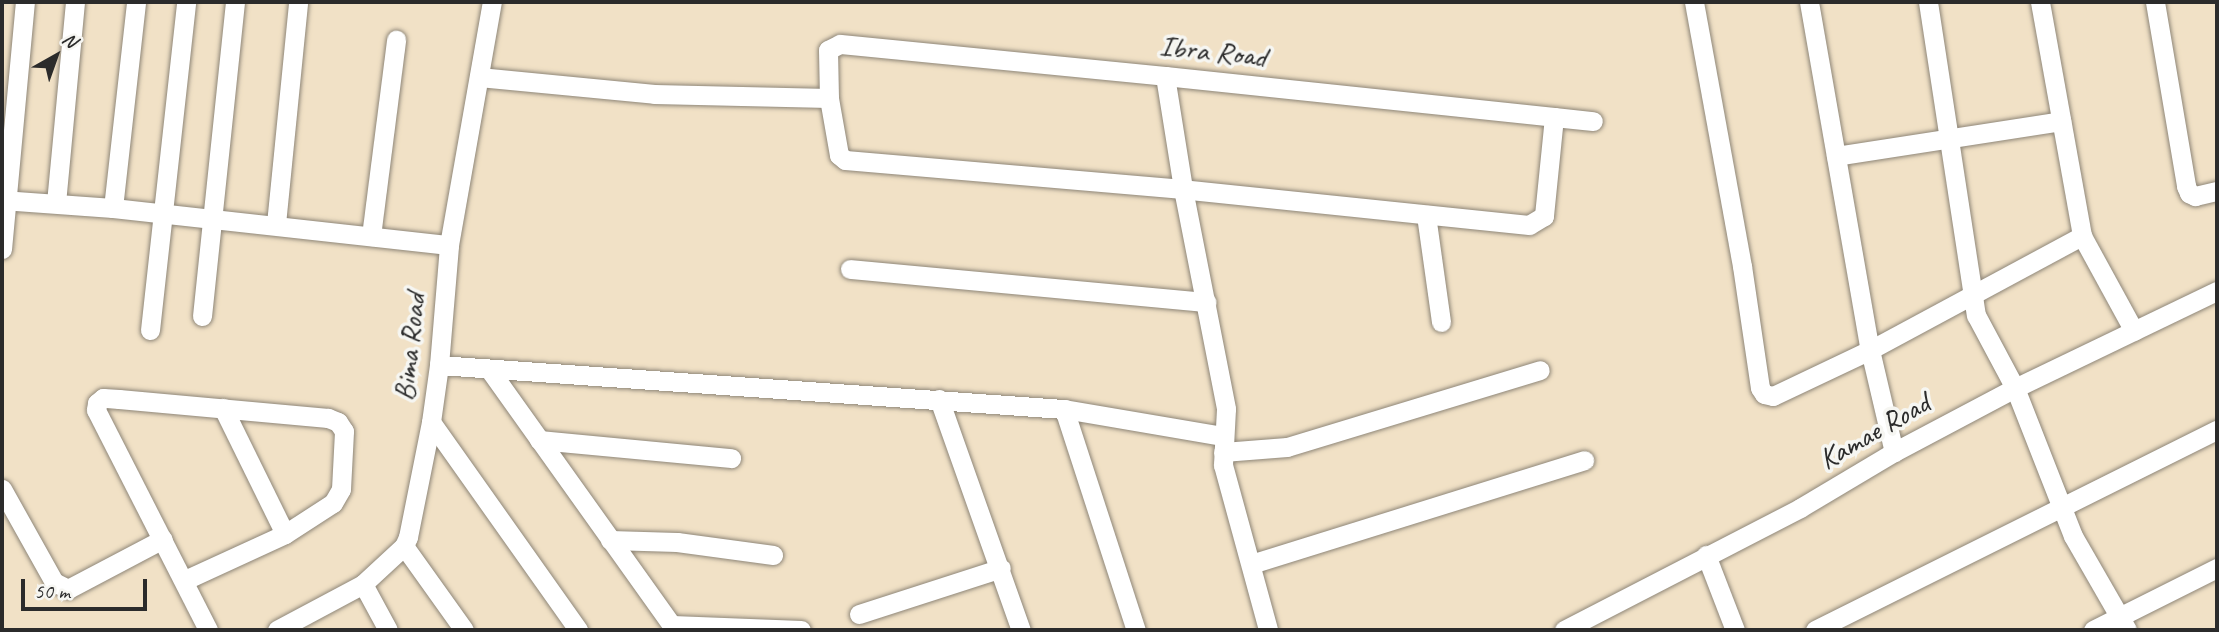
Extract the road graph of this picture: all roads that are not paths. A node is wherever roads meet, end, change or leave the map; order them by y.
1 (25, 2) edge
2 (75, 2) edge
3 (136, 2) edge
4 (186, 2) edge
5 (235, 2) edge
6 (298, 2) edge
7 (492, 2) edge
8 (1694, 2) edge
9 (1809, 2) edge
10 (1927, 2) edge
11 (2040, 2) edge
12 (2155, 2) edge
13 (396, 40) dead end
14 (1165, 76) junction
15 (479, 77) junction
16 (829, 98) junction
17 (1554, 117) junction
18 (1593, 121) dead end
19 (2061, 121) junction
20 (1948, 137) junction
21 (1836, 156) junction
22 (1183, 189) junction
23 (2217, 191) edge
24 (4, 200) edge
25 (56, 203) junction
26 (113, 208) junction
27 (163, 213) junction
28 (1426, 215) junction
29 (212, 219) junction
30 (276, 225) junction
31 (371, 236) junction
32 (2082, 236) junction
33 (450, 245) junction
34 (2, 249) edge
35 (850, 269) dead end
36 (2217, 291) edge
37 (1973, 297) junction
38 (1206, 302) junction
39 (202, 316) dead end
40 (1441, 322) dead end
41 (150, 330) dead end
42 (2134, 331) junction
43 (1870, 350) junction
44 (439, 365) junction
45 (489, 369) junction
46 (1540, 370) dead end
47 (2015, 388) junction
48 (939, 399) junction
49 (223, 408) junction
50 (1065, 409) junction
51 (431, 422) junction
52 (2217, 430) edge
53 (539, 440) junction
54 (1222, 444) junction
55 (1894, 452) junction
56 (730, 458) dead end
57 (1584, 460) dead end
58 (2, 489) edge
59 (2062, 509) junction
60 (285, 534) junction
61 (163, 539) junction
62 (610, 540) junction
63 (404, 546) junction
64 (773, 555) dead end
65 (1706, 555) junction
66 (1251, 564) junction
67 (1001, 568) junction
68 (2217, 568) edge
69 (185, 580) junction
70 (363, 584) junction
71 (859, 614) dead end
72 (2122, 624) edge
73 (673, 628) edge
74 (208, 630) edge
75 (277, 630) edge
76 (388, 630) edge
77 (464, 630) edge
78 (578, 630) edge
79 (801, 630) edge
80 (1021, 630) edge
81 (1136, 630) edge
82 (1268, 630) edge
83 (1564, 630) edge
84 (1735, 630) edge
85 (1815, 630) edge
86 (2093, 630) edge

1 - 24 street
2 - 25 street
3 - 26 street
4 - 27 street
5 - 29 street
6 - 30 street
7 - 15 street, Bima Road
8 - 43 street
9 - 21 street
10 - 20 street
11 - 19 street
12 - 23 street
13 - 31 street
14 - 16 street, Ibra Road
14 - 17 street, Ibra Road
14 - 22 street
15 - 16 street
15 - 33 street, Bima Road
16 - 22 street
17 - 18 street, Ibra Road
17 - 28 street
19 - 20 street
19 - 32 street
20 - 21 street
20 - 37 street
21 - 43 street
22 - 28 street
22 - 38 street
24 - 25 street
24 - 34 street
25 - 26 street
26 - 27 street
27 - 29 street
27 - 41 street
28 - 40 street
29 - 30 street
29 - 39 street
30 - 31 street
31 - 33 street
32 - 37 street
32 - 42 street
33 - 44 street, Bima Road
35 - 38 street
36 - 42 street, Kamae Road
37 - 43 street
37 - 47 street
38 - 54 street
42 - 47 street, Kamae Road
43 - 55 street
44 - 45 street
44 - 51 street, Bima Road
45 - 48 street
45 - 53 street
46 - 54 street
47 - 55 street, Kamae Road
47 - 59 street
48 - 50 street
48 - 67 street
49 - 60 street
49 - 60 street
49 - 61 street
50 - 54 street
50 - 81 street
51 - 63 street, Bima Road
51 - 78 street
52 - 59 street
53 - 56 street
53 - 62 street
54 - 66 street
55 - 65 street, Kamae Road
57 - 66 street
58 - 61 street
59 - 72 street
59 - 85 street
60 - 69 street
61 - 69 street
62 - 64 street
62 - 73 street
63 - 70 street
63 - 77 street
65 - 83 street, Kamae Road
65 - 84 street
66 - 82 street
67 - 71 street
67 - 80 street
68 - 72 street
69 - 74 street
70 - 75 street
70 - 76 street
72 - 86 street
73 - 79 street

